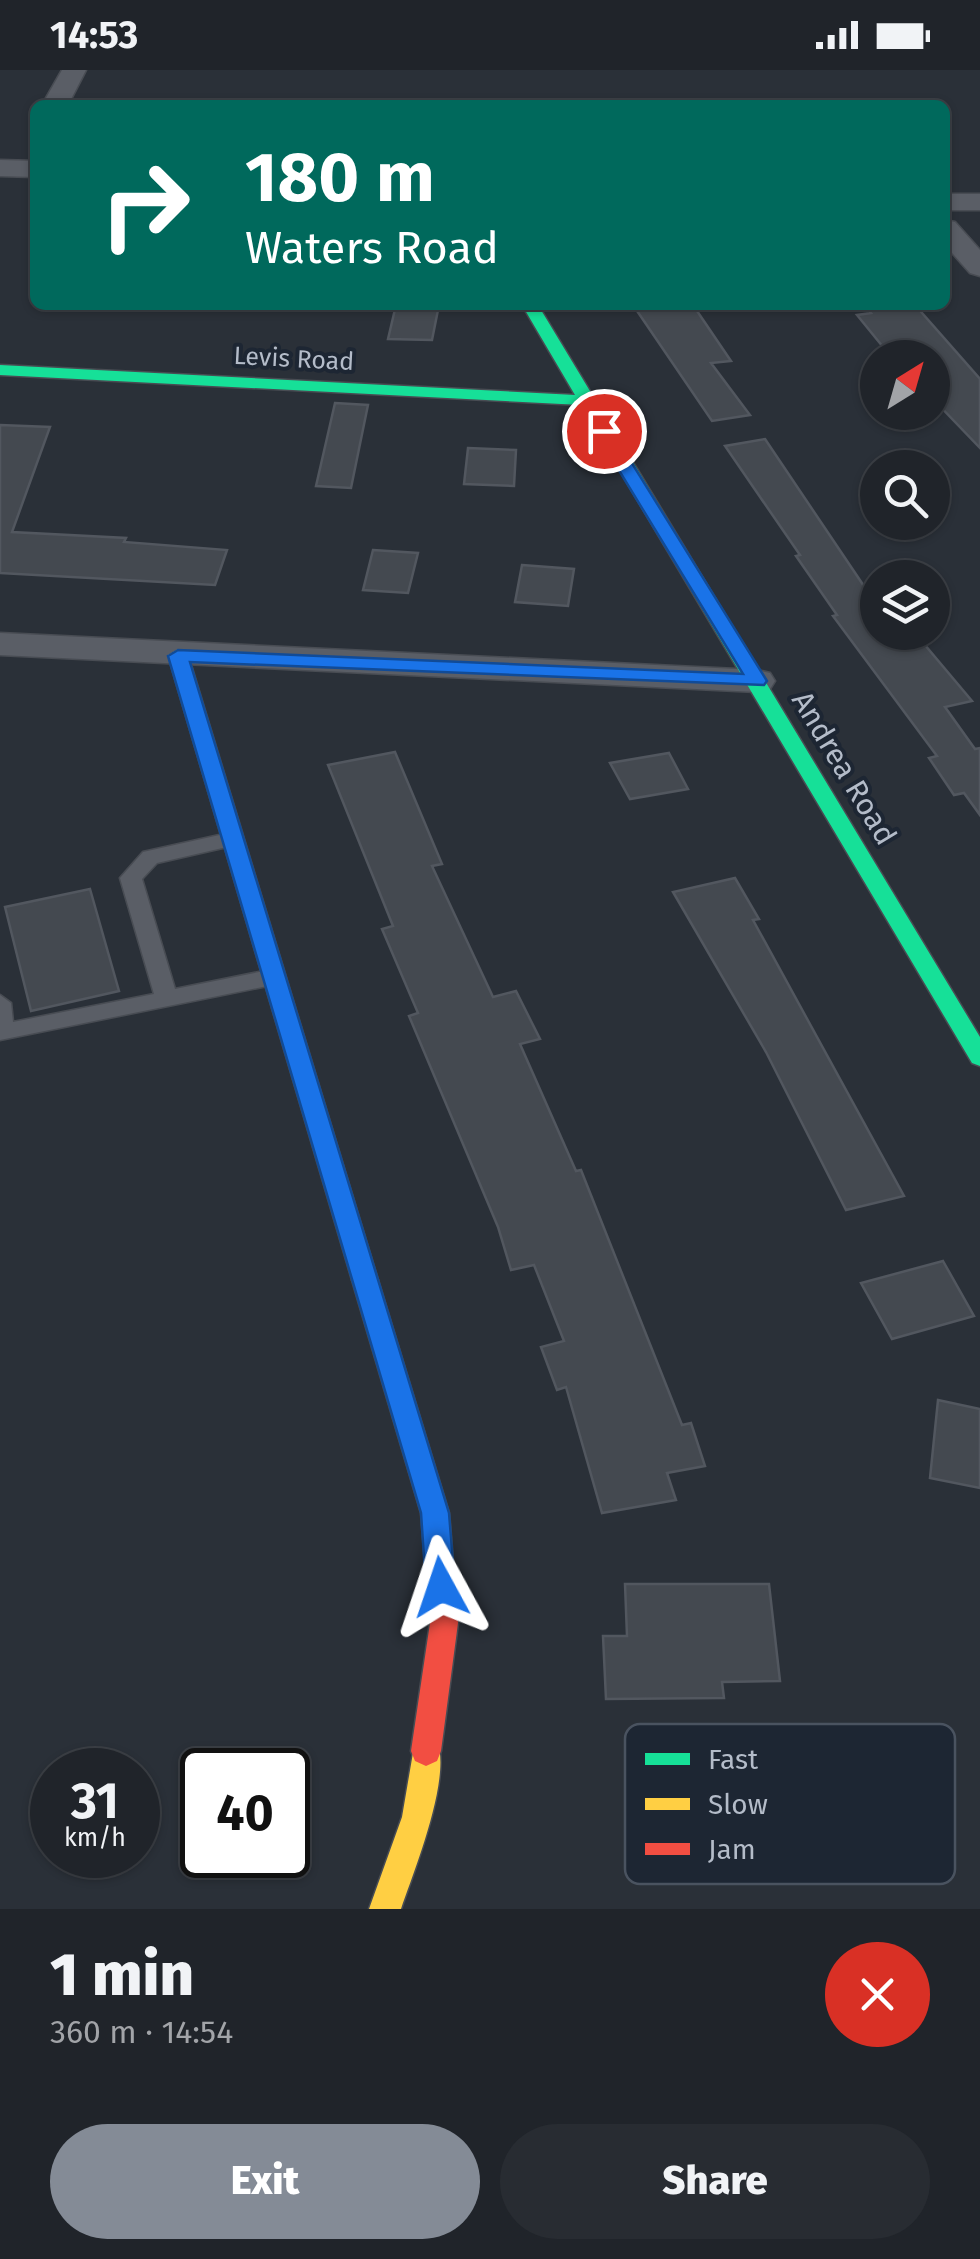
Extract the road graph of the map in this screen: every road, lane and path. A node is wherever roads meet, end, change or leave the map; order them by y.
1 (74, 70) edge
2 (58, 100) edge
3 (950, 202) edge
4 (980, 202) edge
5 (950, 234) edge
6 (980, 267) edge
7 (533, 310) edge
8 (0, 370) edge
9 (584, 400) junction
10 (0, 644) edge
11 (178, 656) junction
12 (757, 681) junction
13 (233, 840) junction
14 (274, 977) junction
15 (166, 999) junction
16 (0, 1004) edge
17 (980, 1058) edge
18 (385, 1909) edge

1 - 2 street
3 - 4 street
5 - 6 street
7 - 9 street, Andrea Road
8 - 9 street, Levis Road
9 - 12 street, Andrea Road
10 - 11 street
11 - 12 street
11 - 13 street
12 - 17 street, Andrea Road
13 - 14 street
13 - 15 lane
14 - 15 lane
14 - 18 street
15 - 16 lane

